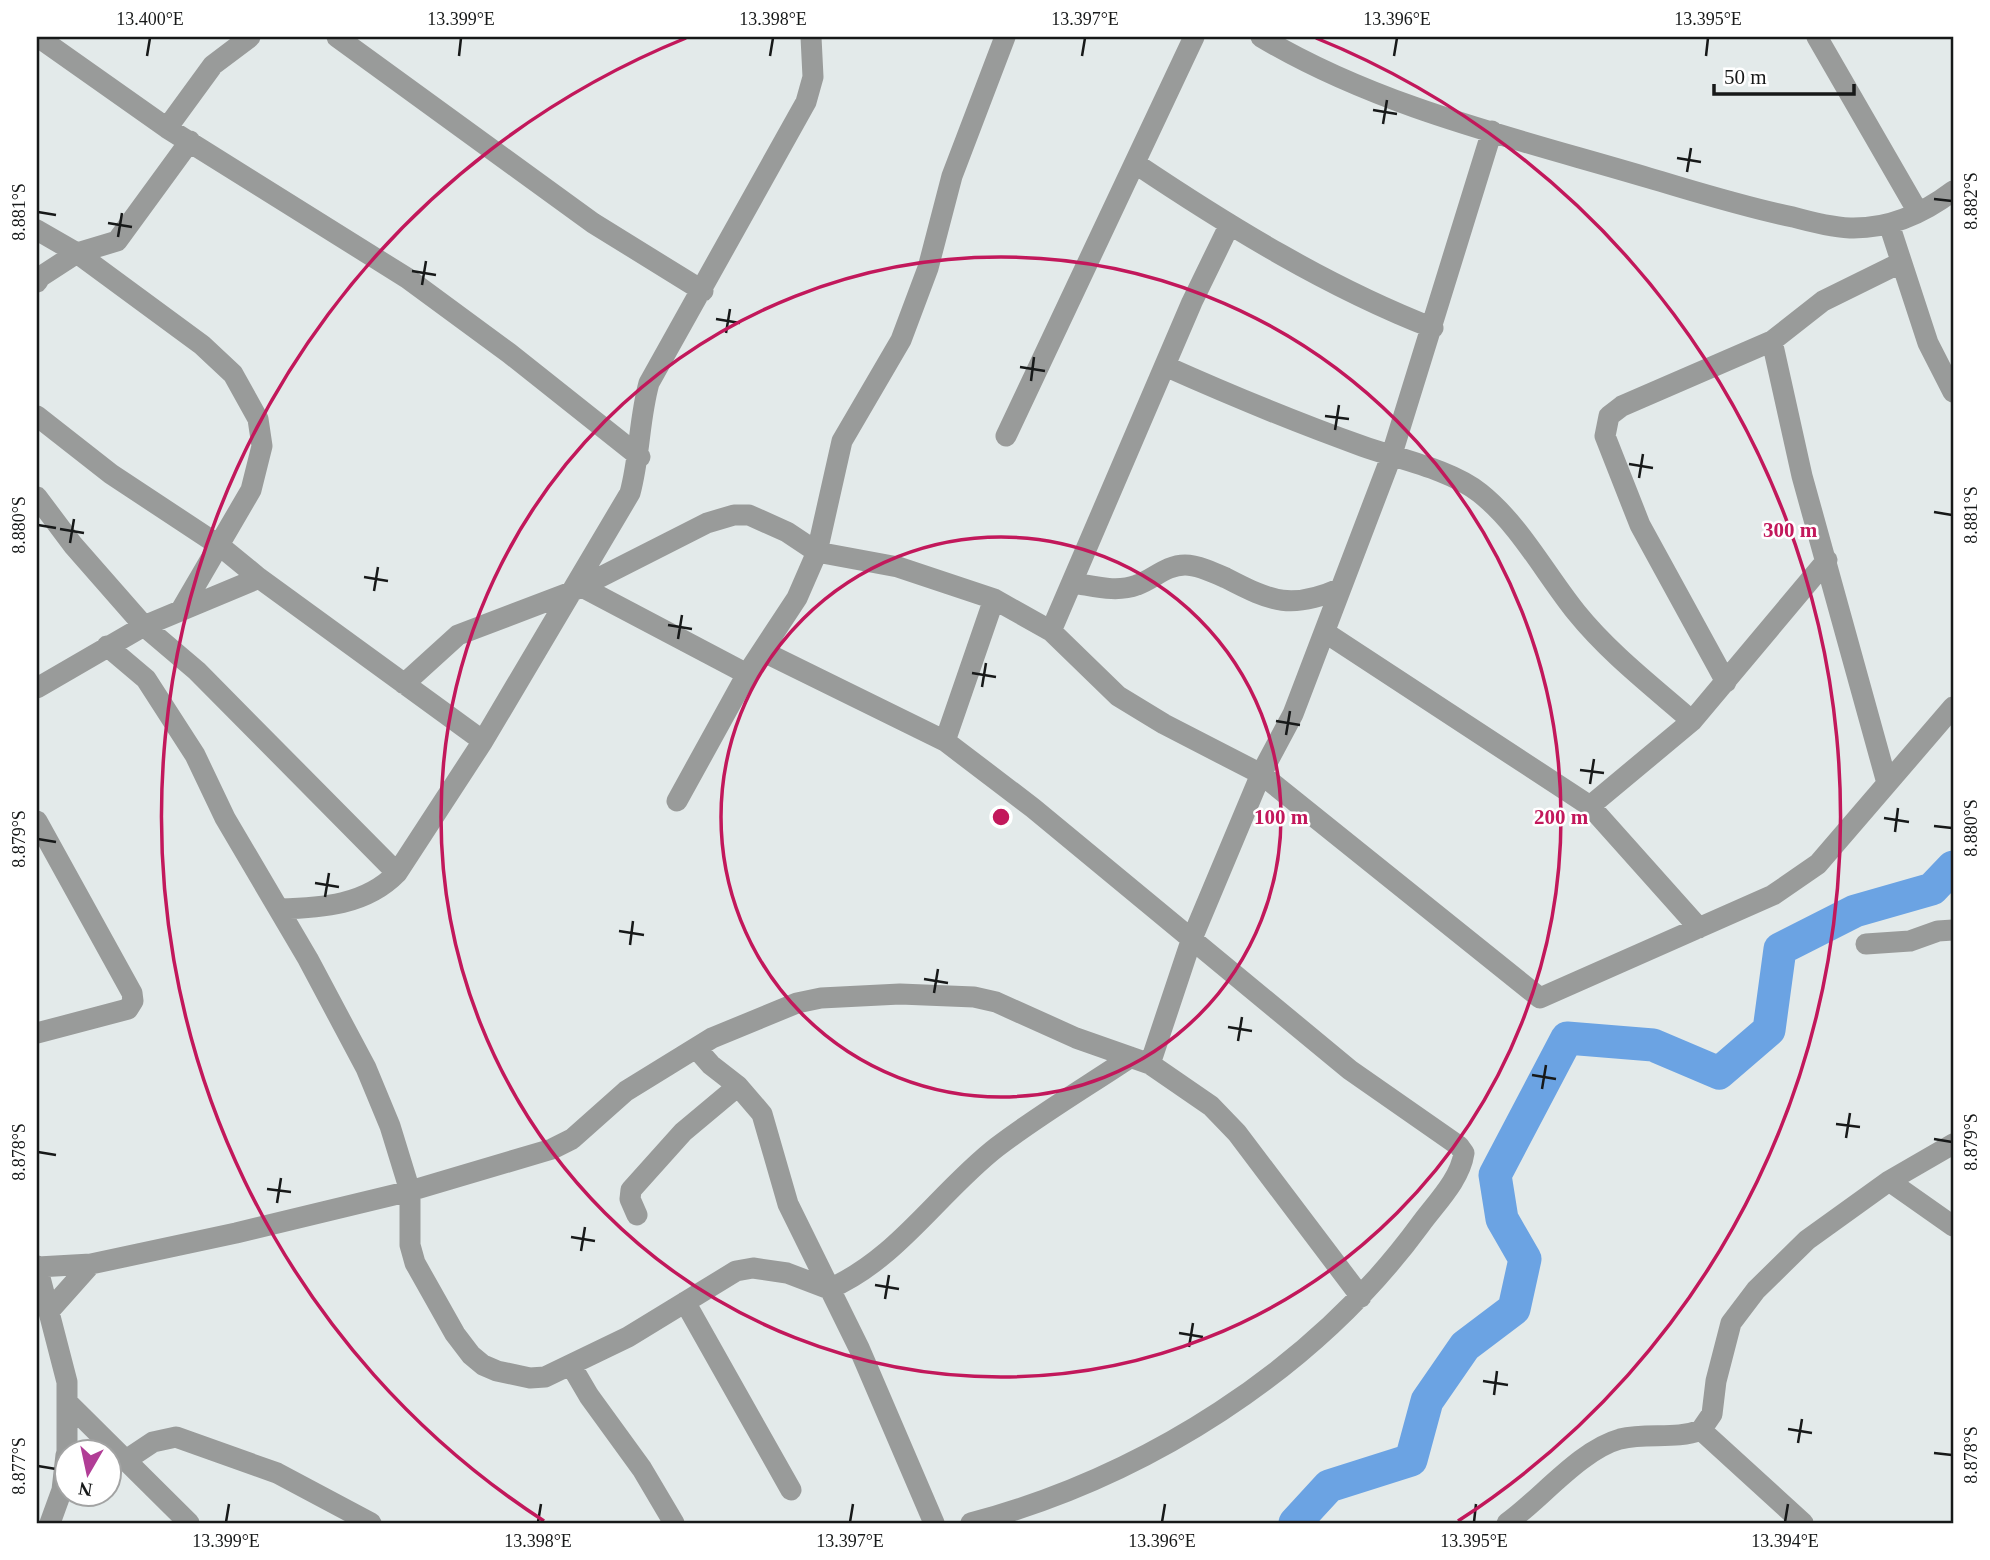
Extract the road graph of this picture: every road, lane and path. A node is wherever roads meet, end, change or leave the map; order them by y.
1 (38, 37) edge
2 (250, 37) edge
3 (337, 37) edge
4 (1005, 37) edge
5 (1194, 37) edge
6 (1264, 37) edge
7 (1817, 37) edge
8 (809, 38) edge
9 (167, 128) junction
10 (1492, 131) junction
11 (190, 141) junction
12 (1136, 164) junction
13 (1953, 191) edge
14 (1918, 212) junction
15 (1889, 224) junction
16 (1229, 226) junction
17 (37, 230) edge
18 (77, 253) junction
19 (1900, 263) junction
20 (37, 282) edge
21 (702, 291) junction
22 (1433, 328) junction
23 (1772, 341) junction
24 (1165, 366) junction
25 (1953, 392) edge
26 (37, 416) edge
27 (1006, 436) dead end
28 (640, 457) junction
29 (1391, 457) junction
30 (37, 497) edge
31 (219, 546) junction
32 (817, 552) junction
33 (1827, 560) junction
34 (259, 578) junction
35 (1073, 583) junction
36 (1341, 588) junction
37 (577, 590) junction
38 (994, 599) junction
39 (181, 610) junction
40 (144, 626) junction
41 (1052, 631) junction
42 (1326, 633) junction
43 (107, 646) junction
44 (764, 652) junction
45 (747, 674) junction
46 (1726, 682) junction
47 (404, 684) junction
48 (37, 688) edge
49 (1953, 708) edge
50 (1692, 720) junction
51 (483, 741) junction
52 (945, 741) junction
53 (1262, 774) junction
54 (1887, 783) junction
55 (677, 801) dead end
56 (1590, 806) junction
57 (37, 821) edge
58 (397, 873) junction
59 (312, 908) junction
60 (279, 909) junction
61 (1699, 928) junction
62 (1953, 930) edge
63 (1191, 941) junction
64 (299, 943) junction
65 (1867, 944) dead end
66 (37, 1032) edge
67 (696, 1048) junction
68 (1140, 1060) junction
69 (738, 1086) junction
70 (1953, 1144) edge
71 (1889, 1181) junction
72 (410, 1191) junction
73 (637, 1215) dead end
74 (1953, 1226) edge
75 (91, 1264) junction
76 (37, 1267) edge
77 (830, 1289) junction
78 (1361, 1297) junction
79 (44, 1298) edge
80 (685, 1302) junction
81 (572, 1367) junction
82 (69, 1404) junction
83 (1701, 1430) junction
84 (68, 1438) edge
85 (126, 1460) junction
86 (792, 1490) dead end
87 (1797, 1521) edge
88 (189, 1523) edge
89 (371, 1523) edge
90 (674, 1523) edge
91 (934, 1523) edge
92 (971, 1523) edge
93 (1507, 1523) edge

1 - 9 street
2 - 9 street
3 - 21 street
4 - 32 street
5 - 12 street
6 - 10 street
7 - 14 street
8 - 21 street
9 - 11 street
10 - 15 street
10 - 22 street
11 - 18 street
11 - 28 street
12 - 16 street
12 - 27 street
13 - 14 street
14 - 15 street
15 - 19 street
16 - 22 street
16 - 24 street
17 - 18 street
18 - 20 street
18 - 31 street
19 - 23 street
19 - 25 street
21 - 28 street
22 - 29 street
23 - 33 street
23 - 46 street
24 - 29 street
24 - 35 street
26 - 31 street
28 - 37 street
29 - 36 street
29 - 50 street
30 - 40 street
31 - 34 street
31 - 39 street
32 - 37 street
32 - 38 street
32 - 44 street
33 - 46 street
33 - 54 street
34 - 39 street
34 - 47 street
35 - 36 street
35 - 41 street
36 - 42 street
37 - 45 street
37 - 47 street
37 - 51 street
38 - 41 street
38 - 52 street
39 - 40 street
40 - 43 street
40 - 58 street
41 - 53 street
42 - 53 street
42 - 56 street
43 - 48 street
43 - 60 street
44 - 45 street
44 - 52 street
45 - 55 street
46 - 50 street
47 - 51 street
49 - 54 street
50 - 56 street
51 - 58 street
52 - 63 street
53 - 61 street
53 - 63 street
54 - 61 street
56 - 61 street
57 - 66 street
58 - 59 street
59 - 60 street
59 - 64 street
60 - 64 street
62 - 65 street
63 - 68 street
63 - 78 street
64 - 72 street
67 - 68 street
67 - 69 street
67 - 72 street
68 - 77 street
68 - 78 street
69 - 73 street
69 - 77 street
70 - 71 street
71 - 74 street
71 - 83 street
72 - 75 street
72 - 81 street
75 - 76 street
75 - 79 street
76 - 79 street
77 - 80 street
77 - 91 street
78 - 92 street
79 - 82 street
80 - 81 street
80 - 86 street
81 - 90 street
82 - 84 street
82 - 85 street
83 - 87 street
83 - 93 street
85 - 88 street
85 - 89 street

